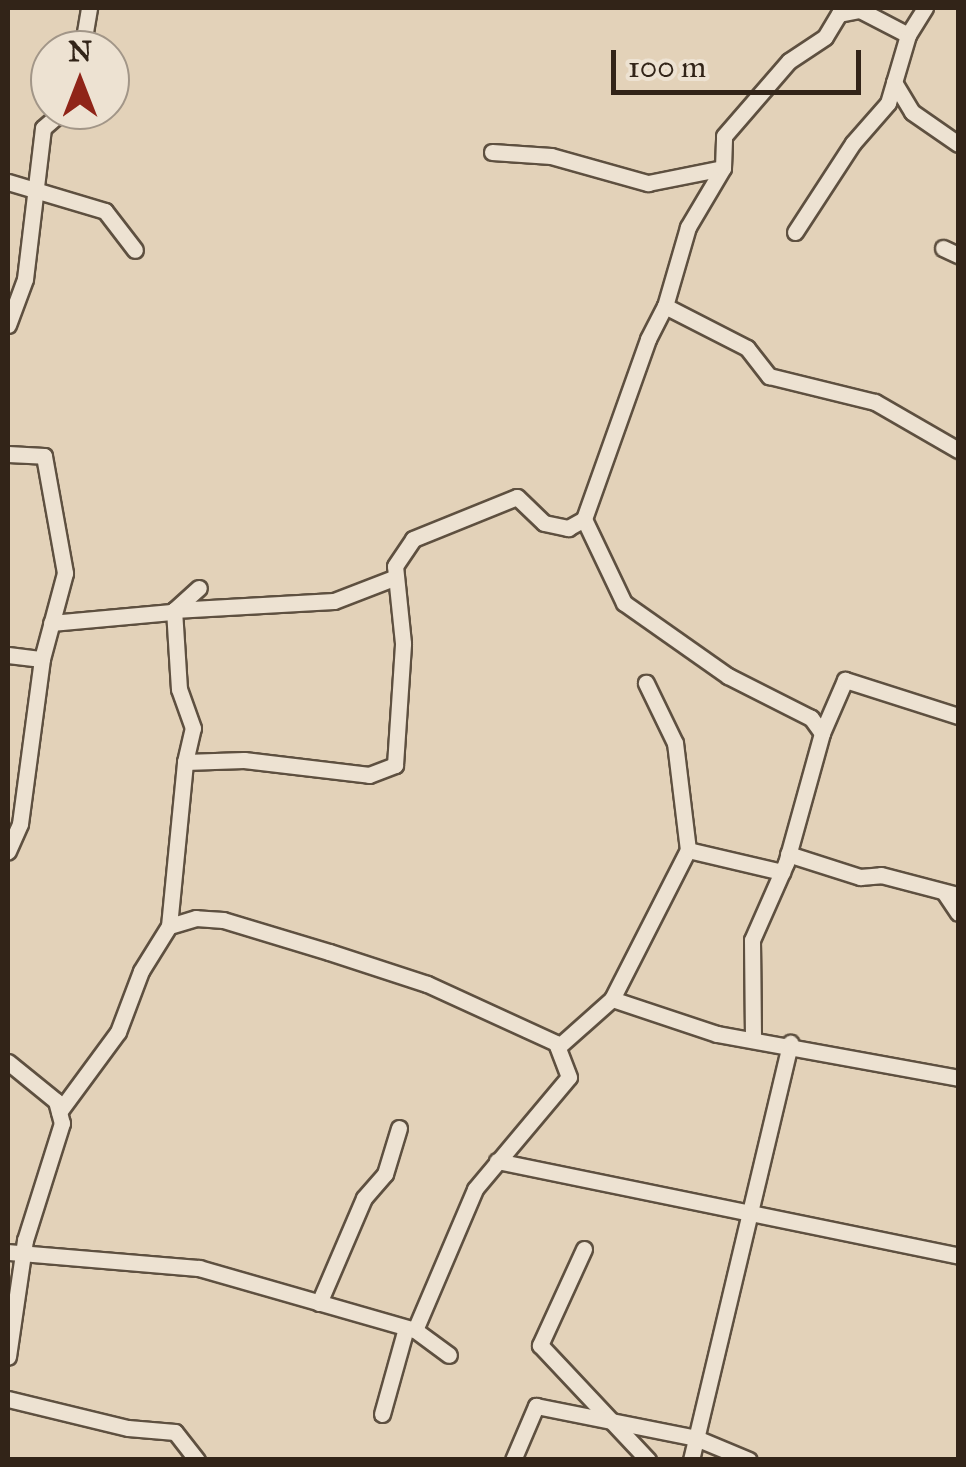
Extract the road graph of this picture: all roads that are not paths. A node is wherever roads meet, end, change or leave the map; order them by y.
1 (925, 8) edge
2 (840, 11) edge
3 (908, 35) junction
4 (894, 82) junction
5 (43, 130) edge
6 (958, 144) edge
7 (492, 152) dead end
8 (723, 168) junction
9 (8, 182) edge
10 (35, 186) junction
11 (795, 232) dead end
12 (135, 250) dead end
13 (8, 276) edge
14 (25, 279) junction
15 (665, 306) junction
16 (8, 325) edge
17 (958, 450) edge
18 (8, 454) edge
19 (584, 518) junction
20 (396, 577) junction
21 (198, 588) dead end
22 (174, 610) junction
23 (52, 623) junction
24 (8, 656) edge
25 (42, 659) junction
26 (646, 683) dead end
27 (958, 716) edge
28 (822, 732) junction
29 (184, 762) junction
30 (688, 850) junction
31 (8, 851) edge
32 (788, 854) junction
33 (782, 872) junction
34 (951, 894) edge
35 (958, 913) edge
36 (169, 926) junction
37 (612, 999) junction
38 (753, 1036) junction
39 (790, 1043) junction
40 (558, 1047) junction
41 (8, 1062) edge
42 (958, 1078) edge
43 (59, 1112) junction
44 (399, 1128) dead end
45 (497, 1162) junction
46 (750, 1210) junction
47 (584, 1249) dead end
48 (8, 1252) edge
49 (27, 1253) junction
50 (958, 1256) edge
51 (319, 1303) junction
52 (411, 1329) junction
53 (449, 1355) dead end
54 (8, 1357) edge
55 (8, 1398) edge
56 (382, 1414) dead end
57 (617, 1422) junction
58 (696, 1438) junction
59 (196, 1460) edge
60 (513, 1460) edge
61 (648, 1460) edge
62 (691, 1460) edge
63 (749, 1460) edge

1 - 3 street
2 - 3 street
2 - 8 street
3 - 4 street
4 - 6 street
4 - 11 street
5 - 10 street
7 - 8 street
8 - 15 street
9 - 10 street
10 - 12 street
10 - 14 street
13 - 14 street
14 - 16 street
15 - 17 street
15 - 19 street
18 - 23 street
19 - 20 street
19 - 28 street
20 - 22 street
20 - 29 street
21 - 22 street
22 - 23 street
22 - 29 street
23 - 25 street
24 - 25 street
25 - 31 street
26 - 30 street
27 - 28 street
28 - 32 street
29 - 36 street
30 - 33 street
30 - 37 street
32 - 33 street
32 - 34 street
33 - 38 street
34 - 35 street
36 - 40 street
36 - 43 street
37 - 38 street
37 - 40 street
38 - 39 street
39 - 42 street
39 - 46 street
40 - 45 street
41 - 43 street
43 - 49 street
44 - 51 street
45 - 46 street
45 - 52 street
46 - 50 street
46 - 58 street
47 - 57 street
48 - 49 street
49 - 51 street
49 - 54 street
51 - 52 street
52 - 53 street
52 - 56 street
55 - 59 street
57 - 58 street
57 - 60 street
57 - 61 street
58 - 62 street
58 - 63 street

